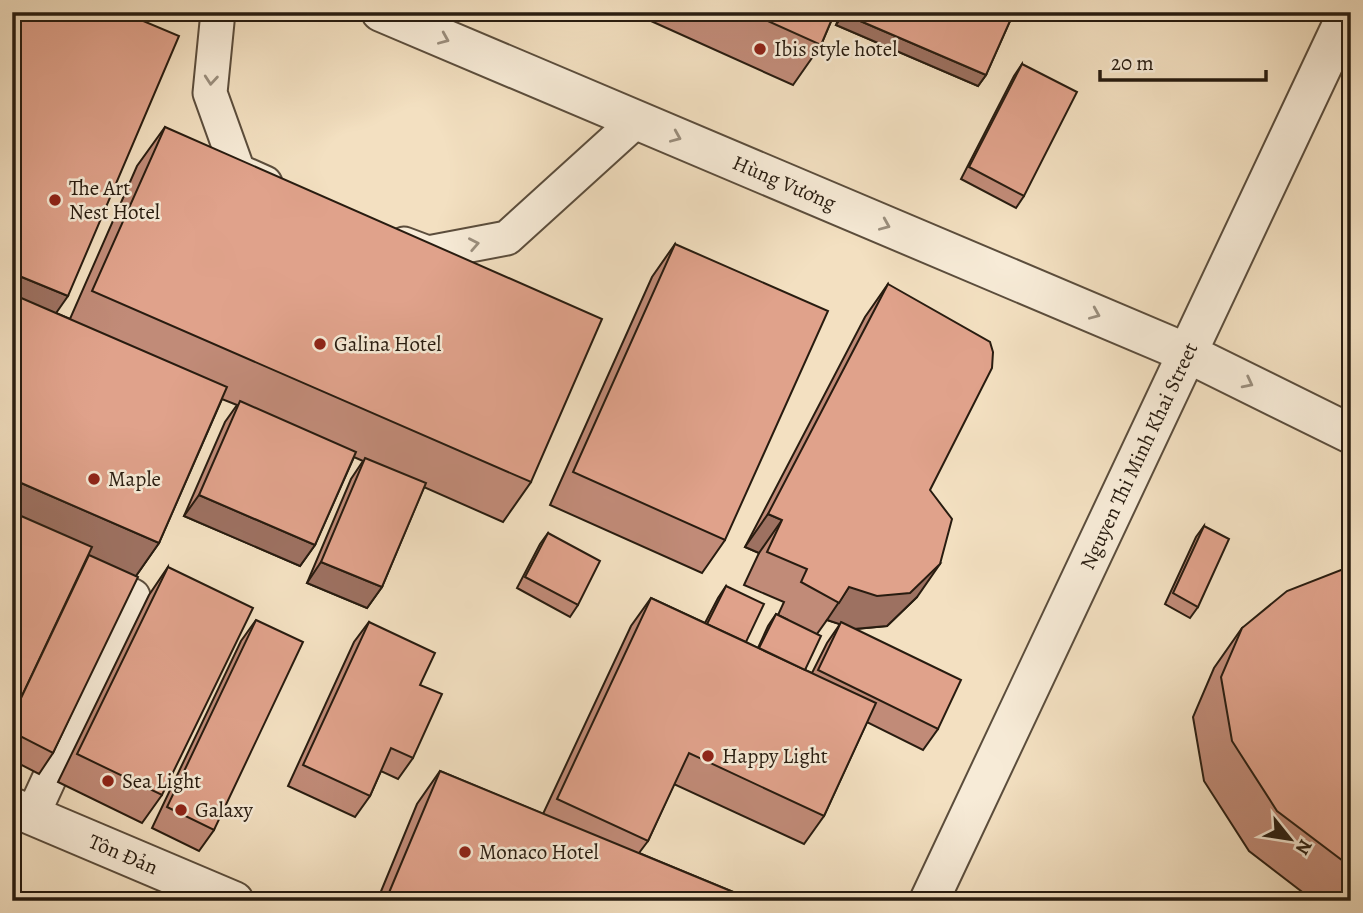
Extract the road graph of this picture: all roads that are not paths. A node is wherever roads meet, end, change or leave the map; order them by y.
1 (218, 12) edge
2 (381, 12) edge
3 (1348, 12) edge
4 (637, 120) junction
5 (292, 195) edge
6 (379, 233) edge
7 (1187, 352) junction
8 (1351, 434) edge
9 (79, 573) edge
10 (22, 812) edge
11 (234, 901) edge
12 (929, 901) edge

1 -> 5 lane
2 -> 4 street, Hùng Vương
3 - 7 street, Nguyen Thi Minh Khai Street
6 -> 4 lane
4 -> 7 street, Hùng Vương
7 -> 8 street, Hùng Vương
7 - 12 street, Nguyen Thi Minh Khai Street
9 - 10 lane
10 - 11 street, Tôn Đản

